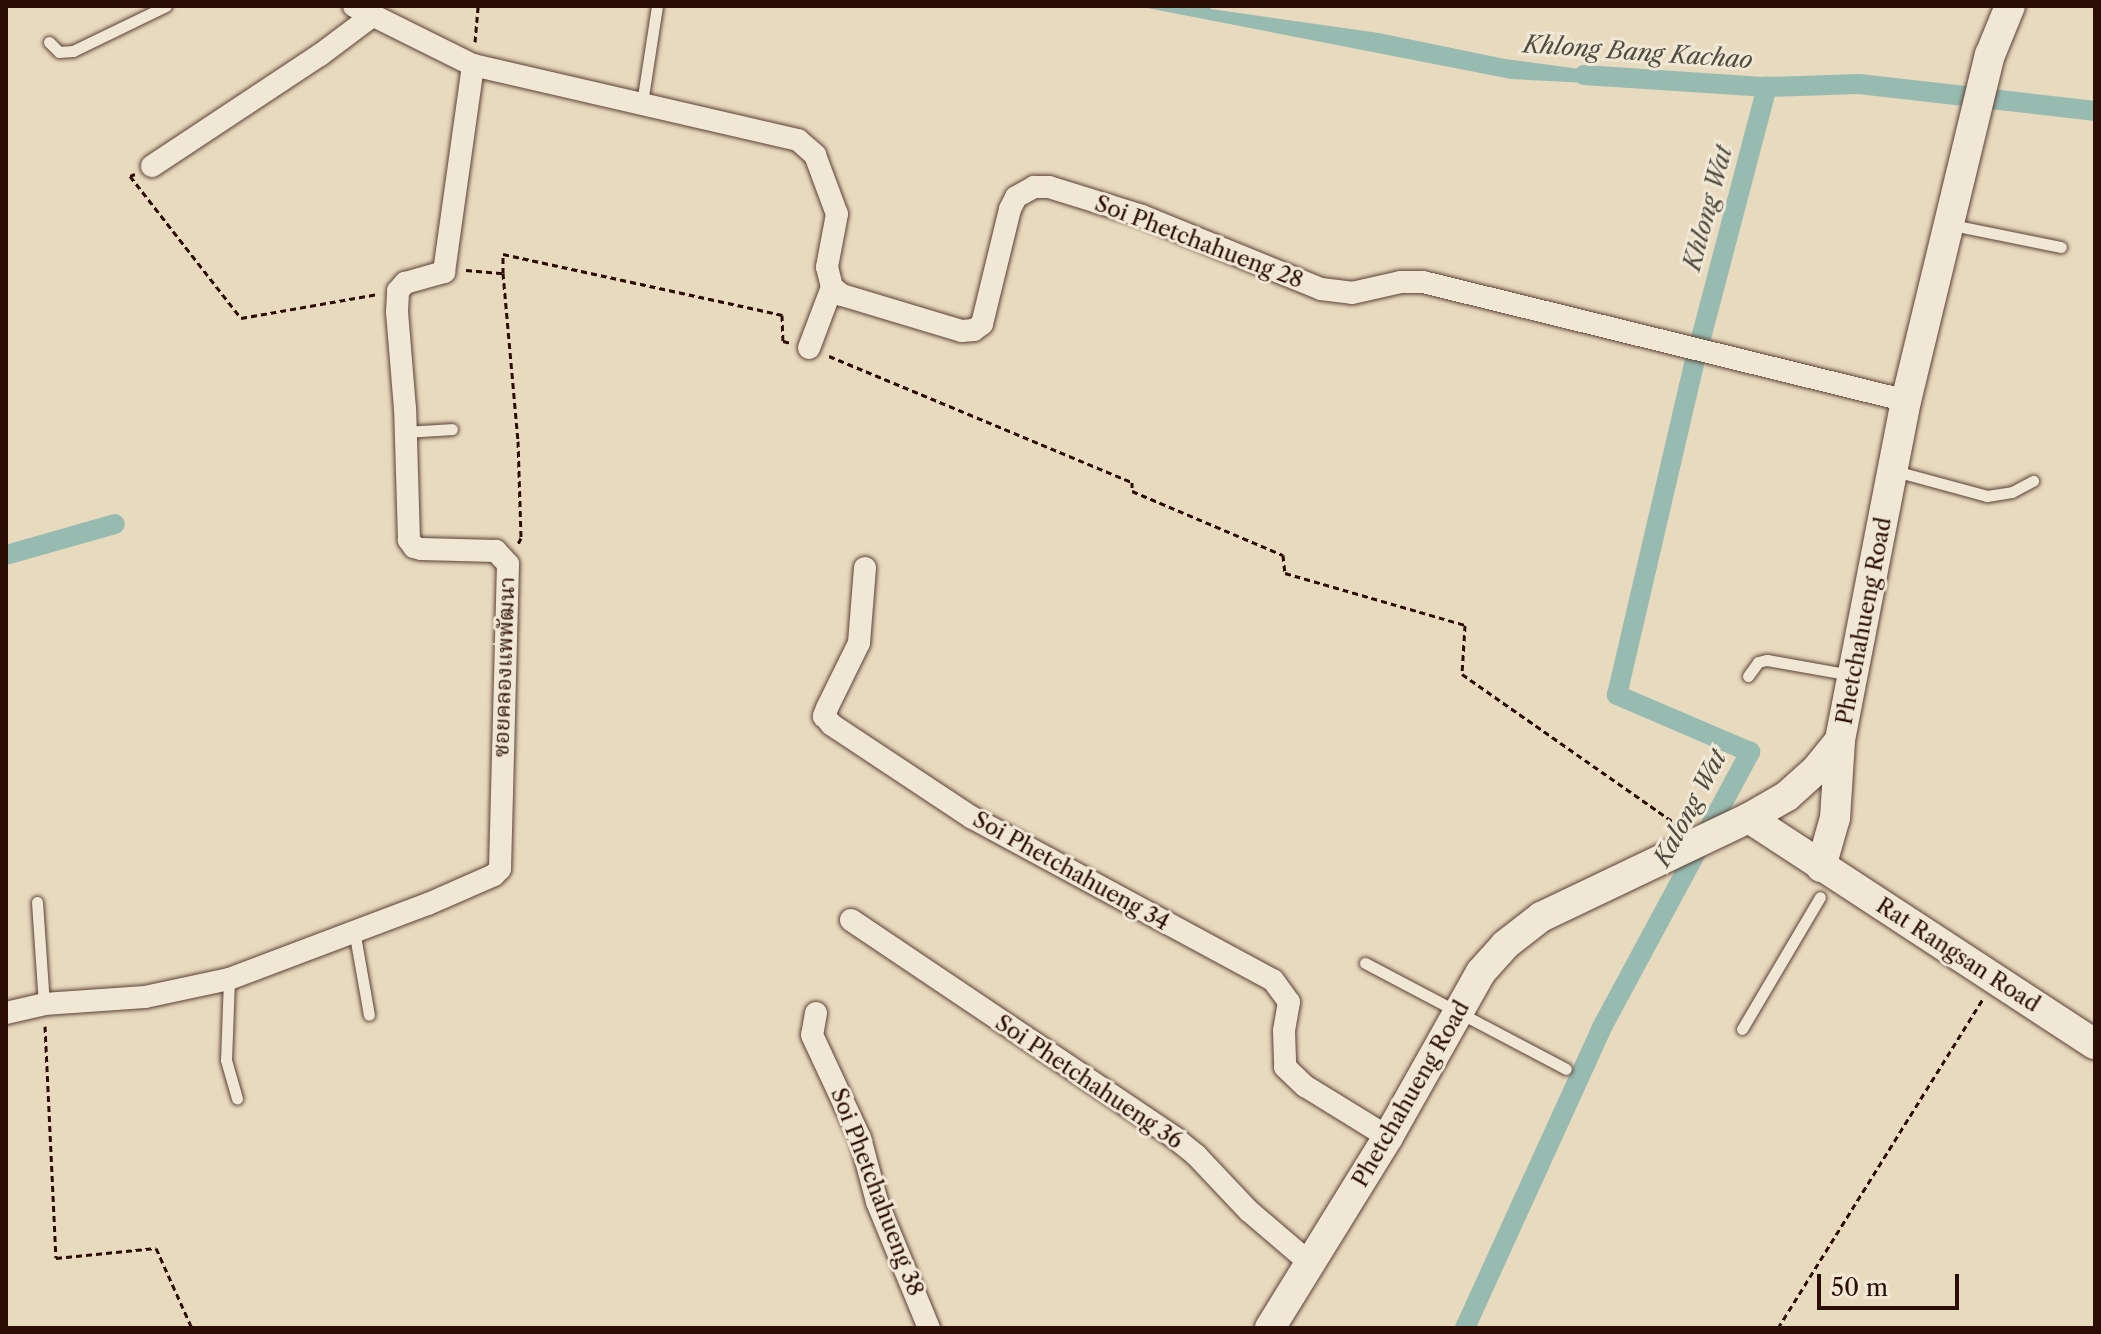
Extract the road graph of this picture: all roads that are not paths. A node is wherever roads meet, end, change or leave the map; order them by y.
1 (166, 6) edge
2 (657, 6) edge
3 (2010, 6) edge
4 (363, 11) edge
5 (49, 42) dead end
6 (473, 65) junction
7 (642, 103) junction
8 (152, 166) road end
9 (1950, 225) junction
10 (2061, 247) dead end
11 (832, 287) junction
12 (809, 348) road end
13 (1906, 401) junction
14 (452, 429) dead end
15 (406, 432) junction
16 (1894, 470) junction
17 (2033, 481) dead end
18 (865, 568) dead end
19 (1748, 676) dead end
20 (1855, 676) junction
21 (1840, 740) junction
22 (1748, 818) junction
23 (1825, 882) junction
24 (37, 902) dead end
25 (851, 920) dead end
26 (354, 929) junction
27 (1365, 963) dead end
28 (229, 979) junction
29 (44, 1004) junction
30 (6, 1013) edge
31 (816, 1013) dead end
32 (1457, 1013) junction
33 (369, 1015) dead end
34 (1742, 1029) dead end
35 (2095, 1044) edge
36 (1566, 1069) dead end
37 (237, 1098) dead end
38 (1388, 1137) junction
39 (1311, 1264) junction
40 (929, 1328) edge
41 (1270, 1328) edge

1 - 5 lane
2 - 7 lane
3 - 9 main road, Phetchahueng Road
4 - 6 street
4 - 8 street
6 - 7 street
6 - 15 street, ซอยคลองแพพัฒนา
7 - 11 street
9 - 10 lane
9 - 13 main road, Phetchahueng Road
11 - 12 street
11 - 13 street, Soi Phetchahueng 28
13 - 16 main road, Phetchahueng Road
14 - 15 lane
15 - 26 street, ซอยคลองแพพัฒนา
16 - 17 lane
16 - 20 main road, Phetchahueng Road
18 - 38 street, Soi Phetchahueng 34
19 - 20 lane
20 - 21 main road, Phetchahueng Road
21 - 22 main road, Phetchahueng Road
21 - 23 main road
22 - 23 main road, Rat Rangsan Road
22 - 32 main road, Phetchahueng Road
23 - 34 lane
23 - 35 main road, Rat Rangsan Road
24 - 29 lane
25 - 39 street, Soi Phetchahueng 36
26 - 28 street, ซอยคลองแพพัฒนา
26 - 33 lane
27 - 32 lane
28 - 29 street, ซอยคลองแพพัฒนา
28 - 37 lane
29 - 30 street, ซอยคลองแพพัฒนา
31 - 40 street, Soi Phetchahueng 38
32 - 36 lane
32 - 38 main road, Phetchahueng Road
38 - 39 main road, Phetchahueng Road
39 - 41 main road, Phetchahueng Road

